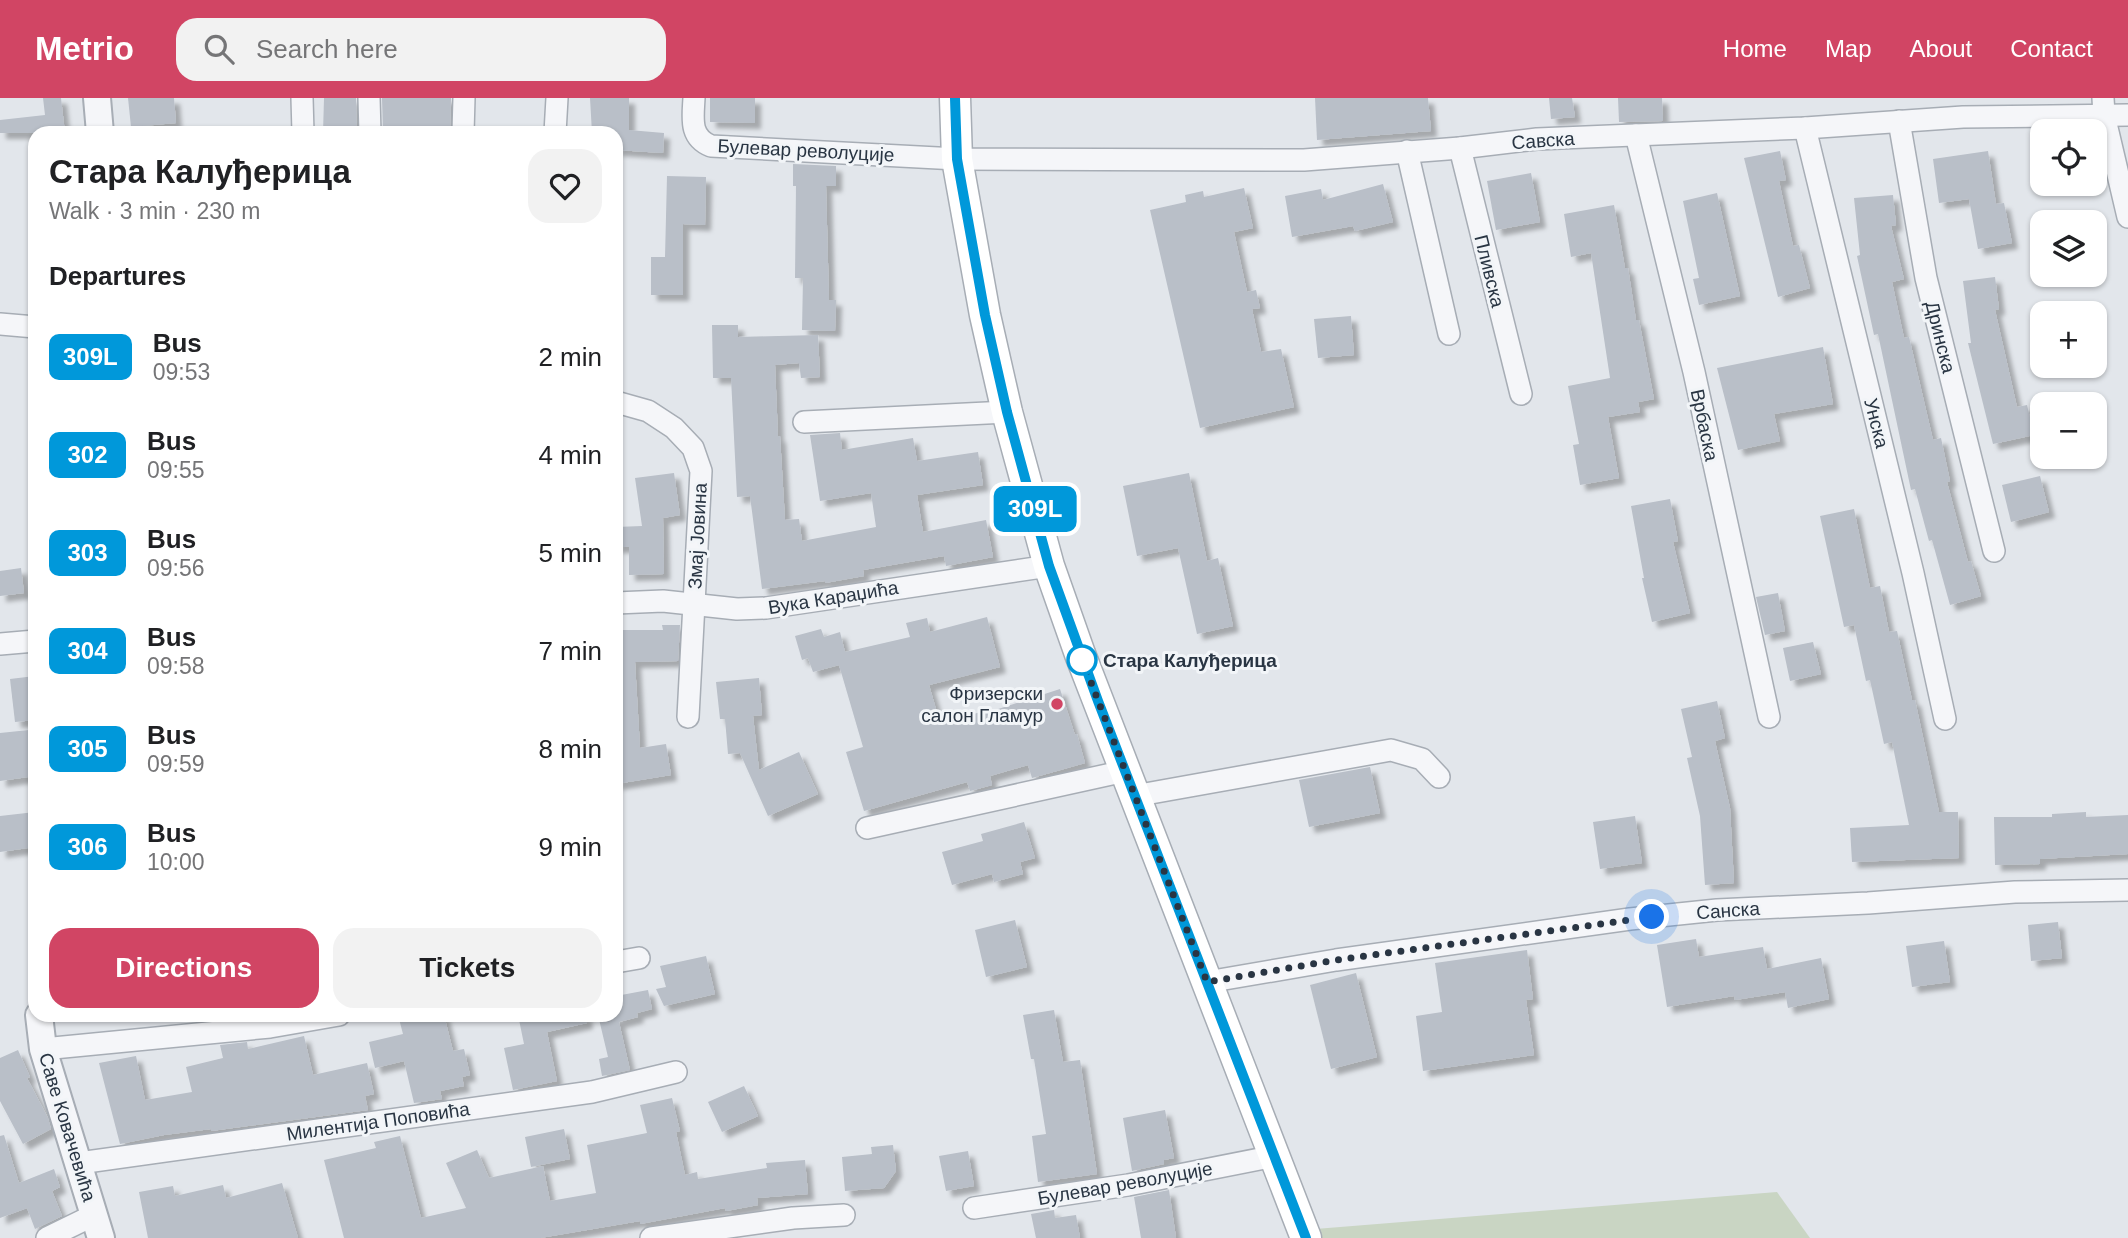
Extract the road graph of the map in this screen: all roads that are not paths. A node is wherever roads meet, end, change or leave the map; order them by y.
1 (97, 98) edge
2 (302, 98) edge
3 (369, 98) edge
4 (464, 98) edge
5 (556, 98) edge
6 (694, 98) edge
7 (955, 98) edge
8 (2103, 106) edge
9 (2128, 116) edge
10 (1899, 121) junction
11 (99, 126) edge
12 (303, 126) edge
13 (370, 126) edge
14 (463, 126) edge
15 (555, 126) edge
16 (1805, 128) junction
17 (1636, 135) junction
18 (1460, 148) junction
19 (1406, 151) junction
20 (957, 159) junction
21 (2128, 217) edge
22 (0, 324) edge
23 (28, 326) edge
24 (1449, 334) dead end
25 (1521, 394) dead end
26 (623, 404) edge
27 (1007, 412) junction
28 (804, 422) dead end
29 (1994, 551) dead end
30 (1049, 566) junction
31 (623, 603) edge
32 (694, 604) junction
33 (28, 642) edge
34 (0, 644) edge
35 (1769, 716) dead end
36 (688, 717) dead end
37 (1945, 719) dead end
38 (1439, 777) dead end
39 (1130, 784) junction
40 (867, 828) dead end
41 (2128, 890) edge
42 (639, 958) dead end
43 (623, 961) edge
44 (1207, 982) junction
45 (40, 1022) edge
46 (293, 1022) edge
47 (43, 1049) junction
48 (676, 1072) dead end
49 (1275, 1156) junction
50 (79, 1163) junction
51 (974, 1208) dead end
52 (844, 1215) dead end
53 (98, 1227) edge
54 (47, 1238) edge
55 (651, 1238) edge
56 (1306, 1238) edge

1 - 11 street
2 - 12 street
3 - 13 street
4 - 14 street
5 - 15 street
6 - 20 street, Булевар револуције
7 - 20 main road
8 - 9 street, Савска
8 - 10 street, Савска
8 - 21 street
10 - 16 street, Савска
10 - 29 street, Дринска
16 - 17 street, Савска
16 - 37 street, Унска
17 - 18 street, Савска
17 - 35 street, Врбаска
18 - 19 street, Савска
18 - 25 street, Пливска
19 - 20 street, Савска
19 - 24 street
20 - 27 main road
22 - 23 street
26 - 32 street, Змај Јовина
27 - 28 street
27 - 30 main road
30 - 32 street, Вука Караџића
30 - 39 main road
31 - 32 street, Вука Караџића
32 - 36 street, Змај Јовина
33 - 34 street
38 - 39 street
39 - 40 street
39 - 44 main road
41 - 44 street, Санска
42 - 43 street
44 - 49 main road
45 - 47 street, Саве Ковачевића
46 - 47 street
47 - 50 street, Саве Ковачевића
48 - 50 street, Милентија Поповића
49 - 51 street, Булевар револуције
49 - 56 main road
50 - 53 street, Саве Ковачевића
52 - 55 street
53 - 54 street

